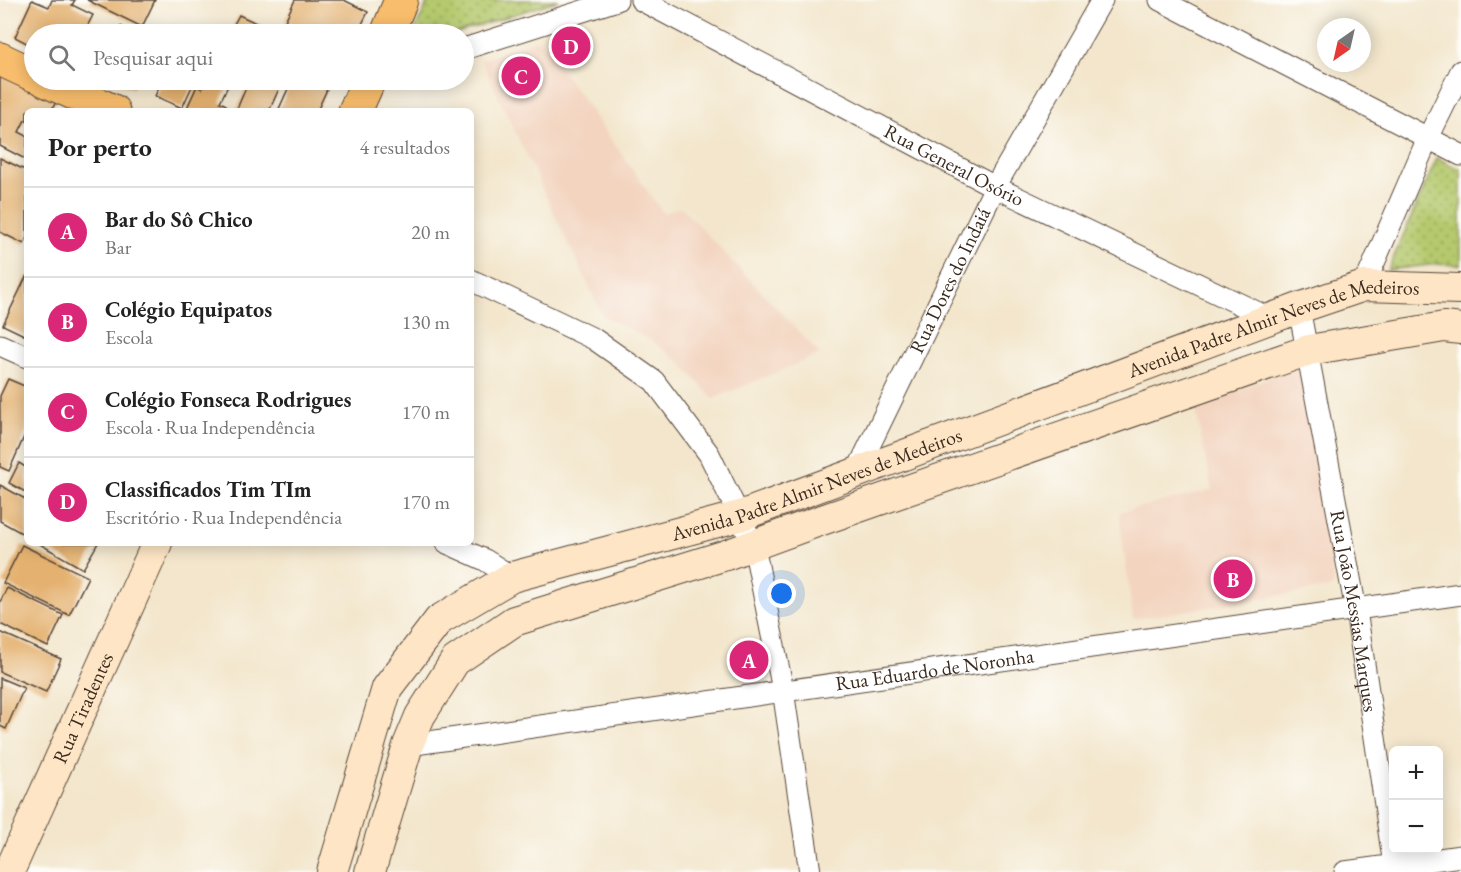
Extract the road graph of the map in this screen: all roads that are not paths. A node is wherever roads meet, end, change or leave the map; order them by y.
1 (401, 0) edge
2 (617, 0) edge
3 (642, 0) edge
4 (1102, 0) edge
5 (1160, 0) edge
6 (391, 24) edge
7 (474, 46) edge
8 (0, 59) edge
9 (24, 70) edge
10 (1461, 71) edge
11 (67, 90) edge
12 (364, 90) edge
13 (106, 108) edge
14 (356, 108) edge
15 (1428, 138) junction
16 (1461, 155) edge
17 (995, 187) junction
18 (474, 281) edge
19 (1364, 286) junction
20 (1461, 289) edge
21 (1299, 308) junction
22 (1272, 319) junction
23 (1461, 329) edge
24 (0, 345) edge
25 (1309, 350) junction
26 (24, 356) edge
27 (857, 471) junction
28 (740, 516) junction
29 (156, 546) edge
30 (454, 546) edge
31 (754, 546) junction
32 (512, 577) junction
33 (1461, 594) edge
34 (1356, 610) junction
35 (783, 690) junction
36 (408, 745) junction
37 (1461, 856) edge
38 (1394, 868) edge
39 (9, 872) edge
40 (332, 872) edge
41 (370, 872) edge
42 (810, 872) edge
43 (1345, 872) edge

1 - 6 main road
2 - 7 street
3 - 17 street, Rua General Osório
4 - 17 street, Rua Dores do Indaiá
5 - 15 street
8 - 9 main road
10 - 15 street
11 - 13 main road
12 - 14 main road
15 - 16 street
15 - 19 street
17 - 22 street, Rua General Osório
17 - 27 street, Rua Dores do Indaiá
18 - 28 street
19 - 20 street, Avenida Padre Almir Neves de Medeiros
19 - 21 street, Avenida Padre Almir Neves de Medeiros
21 - 22 street, Avenida Padre Almir Neves de Medeiros
21 - 25 street, Rua João Messias Marques
22 - 27 street, Avenida Padre Almir Neves de Medeiros
23 - 25 street, Avenida Padre Almir Neves de Medeiros
24 - 26 street
25 - 31 street, Avenida Padre Almir Neves de Medeiros
25 - 34 street, Rua João Messias Marques
27 - 28 street, Avenida Padre Almir Neves de Medeiros
28 - 31 street
28 - 32 street, Avenida Padre Almir Neves de Medeiros
29 - 39 street, Rua Tiradentes
30 - 32 street
31 - 35 street
31 - 36 street, Avenida Padre Almir Neves de Medeiros
32 - 40 street, Avenida Padre Almir Neves de Medeiros
33 - 34 street, Rua Eduardo de Noronha
34 - 35 street, Rua Eduardo de Noronha
34 - 38 street, Rua João Messias Marques
35 - 36 street, Rua Eduardo de Noronha
35 - 42 street
36 - 41 street, Avenida Padre Almir Neves de Medeiros
37 - 38 street
38 - 43 street

